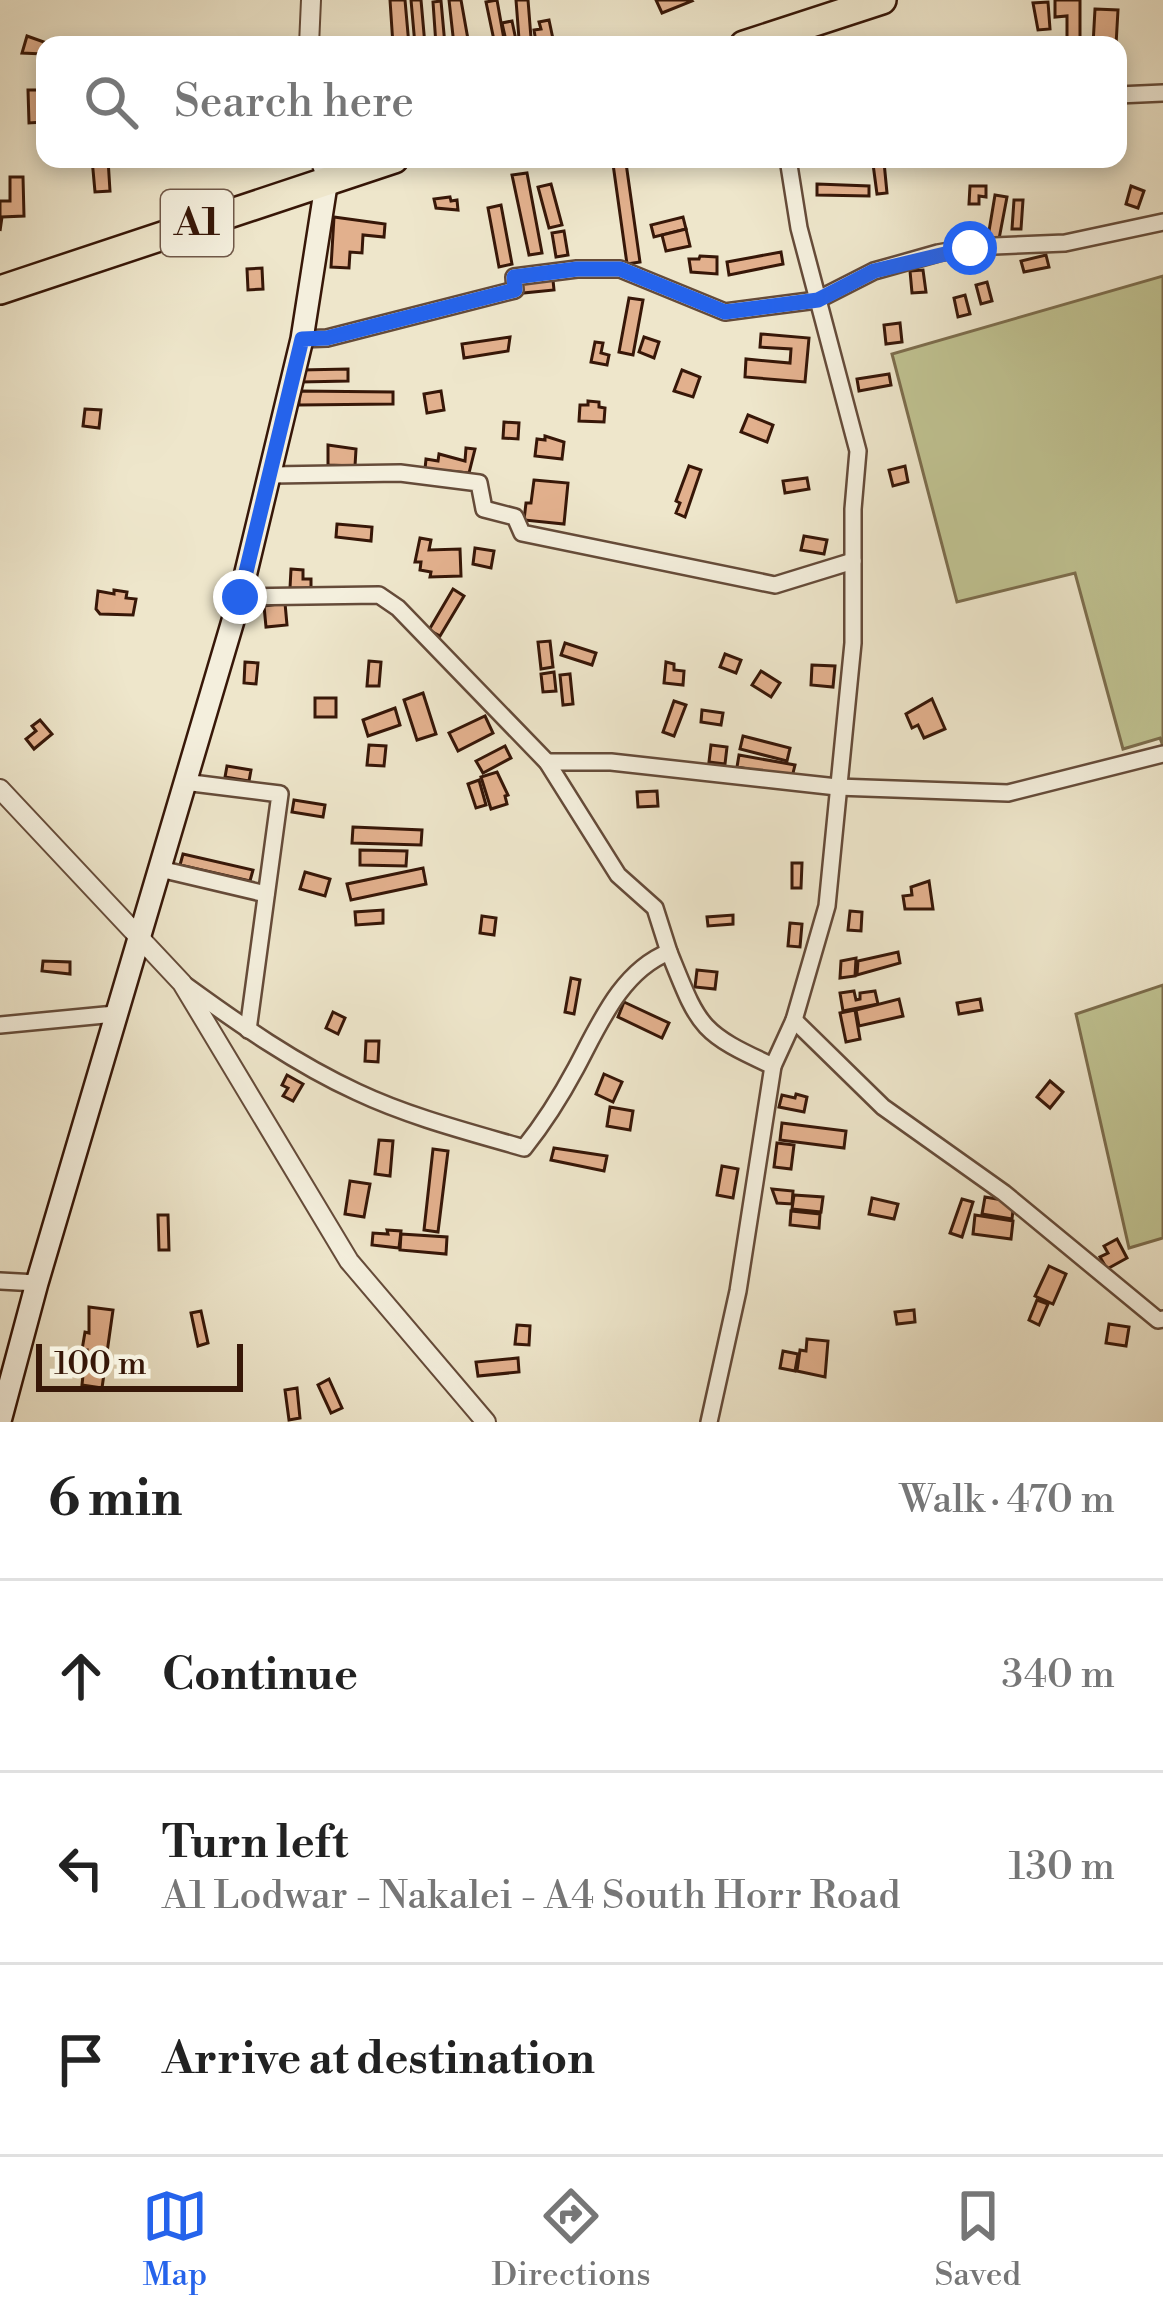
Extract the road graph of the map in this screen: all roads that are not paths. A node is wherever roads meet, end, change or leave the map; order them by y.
1 (310, 0) edge
2 (881, 0) edge
3 (309, 36) edge
4 (792, 36) edge
5 (1163, 93) edge
6 (1127, 95) edge
7 (789, 168) edge
8 (324, 169) edge
9 (1163, 222) edge
10 (0, 290) edge
11 (818, 300) junction
12 (302, 339) junction
13 (271, 475) junction
14 (853, 561) junction
15 (240, 597) junction
16 (1163, 754) edge
17 (547, 762) junction
18 (184, 782) junction
19 (837, 787) junction
20 (0, 789) edge
21 (160, 869) junction
22 (266, 894) junction
23 (139, 940) junction
24 (669, 952) junction
25 (182, 982) junction
26 (115, 1015) junction
27 (794, 1020) junction
28 (0, 1025) edge
29 (248, 1030) junction
30 (773, 1066) junction
31 (0, 1281) edge
32 (37, 1283) junction
33 (1161, 1322) edge
34 (0, 1420) edge
35 (486, 1422) edge
36 (710, 1422) edge

1 - 3 street
2 - 4 highway
5 - 6 street
7 - 11 street
8 - 10 highway, A1
8 - 12 main road
9 - 11 street
11 - 12 street
11 - 14 street
12 - 13 main road
13 - 14 street
13 - 15 main road
14 - 19 street
15 - 17 street
15 - 18 main road
16 - 19 street
17 - 19 street
17 - 24 street
18 - 21 main road
18 - 22 street
19 - 27 street
20 - 23 street
21 - 22 street
21 - 23 main road
22 - 29 street
23 - 25 street
23 - 26 main road
24 - 29 street
24 - 30 street
25 - 29 street
25 - 35 street
26 - 28 street
26 - 32 main road
27 - 30 street
27 - 33 street
30 - 36 street
31 - 32 street
32 - 34 main road

